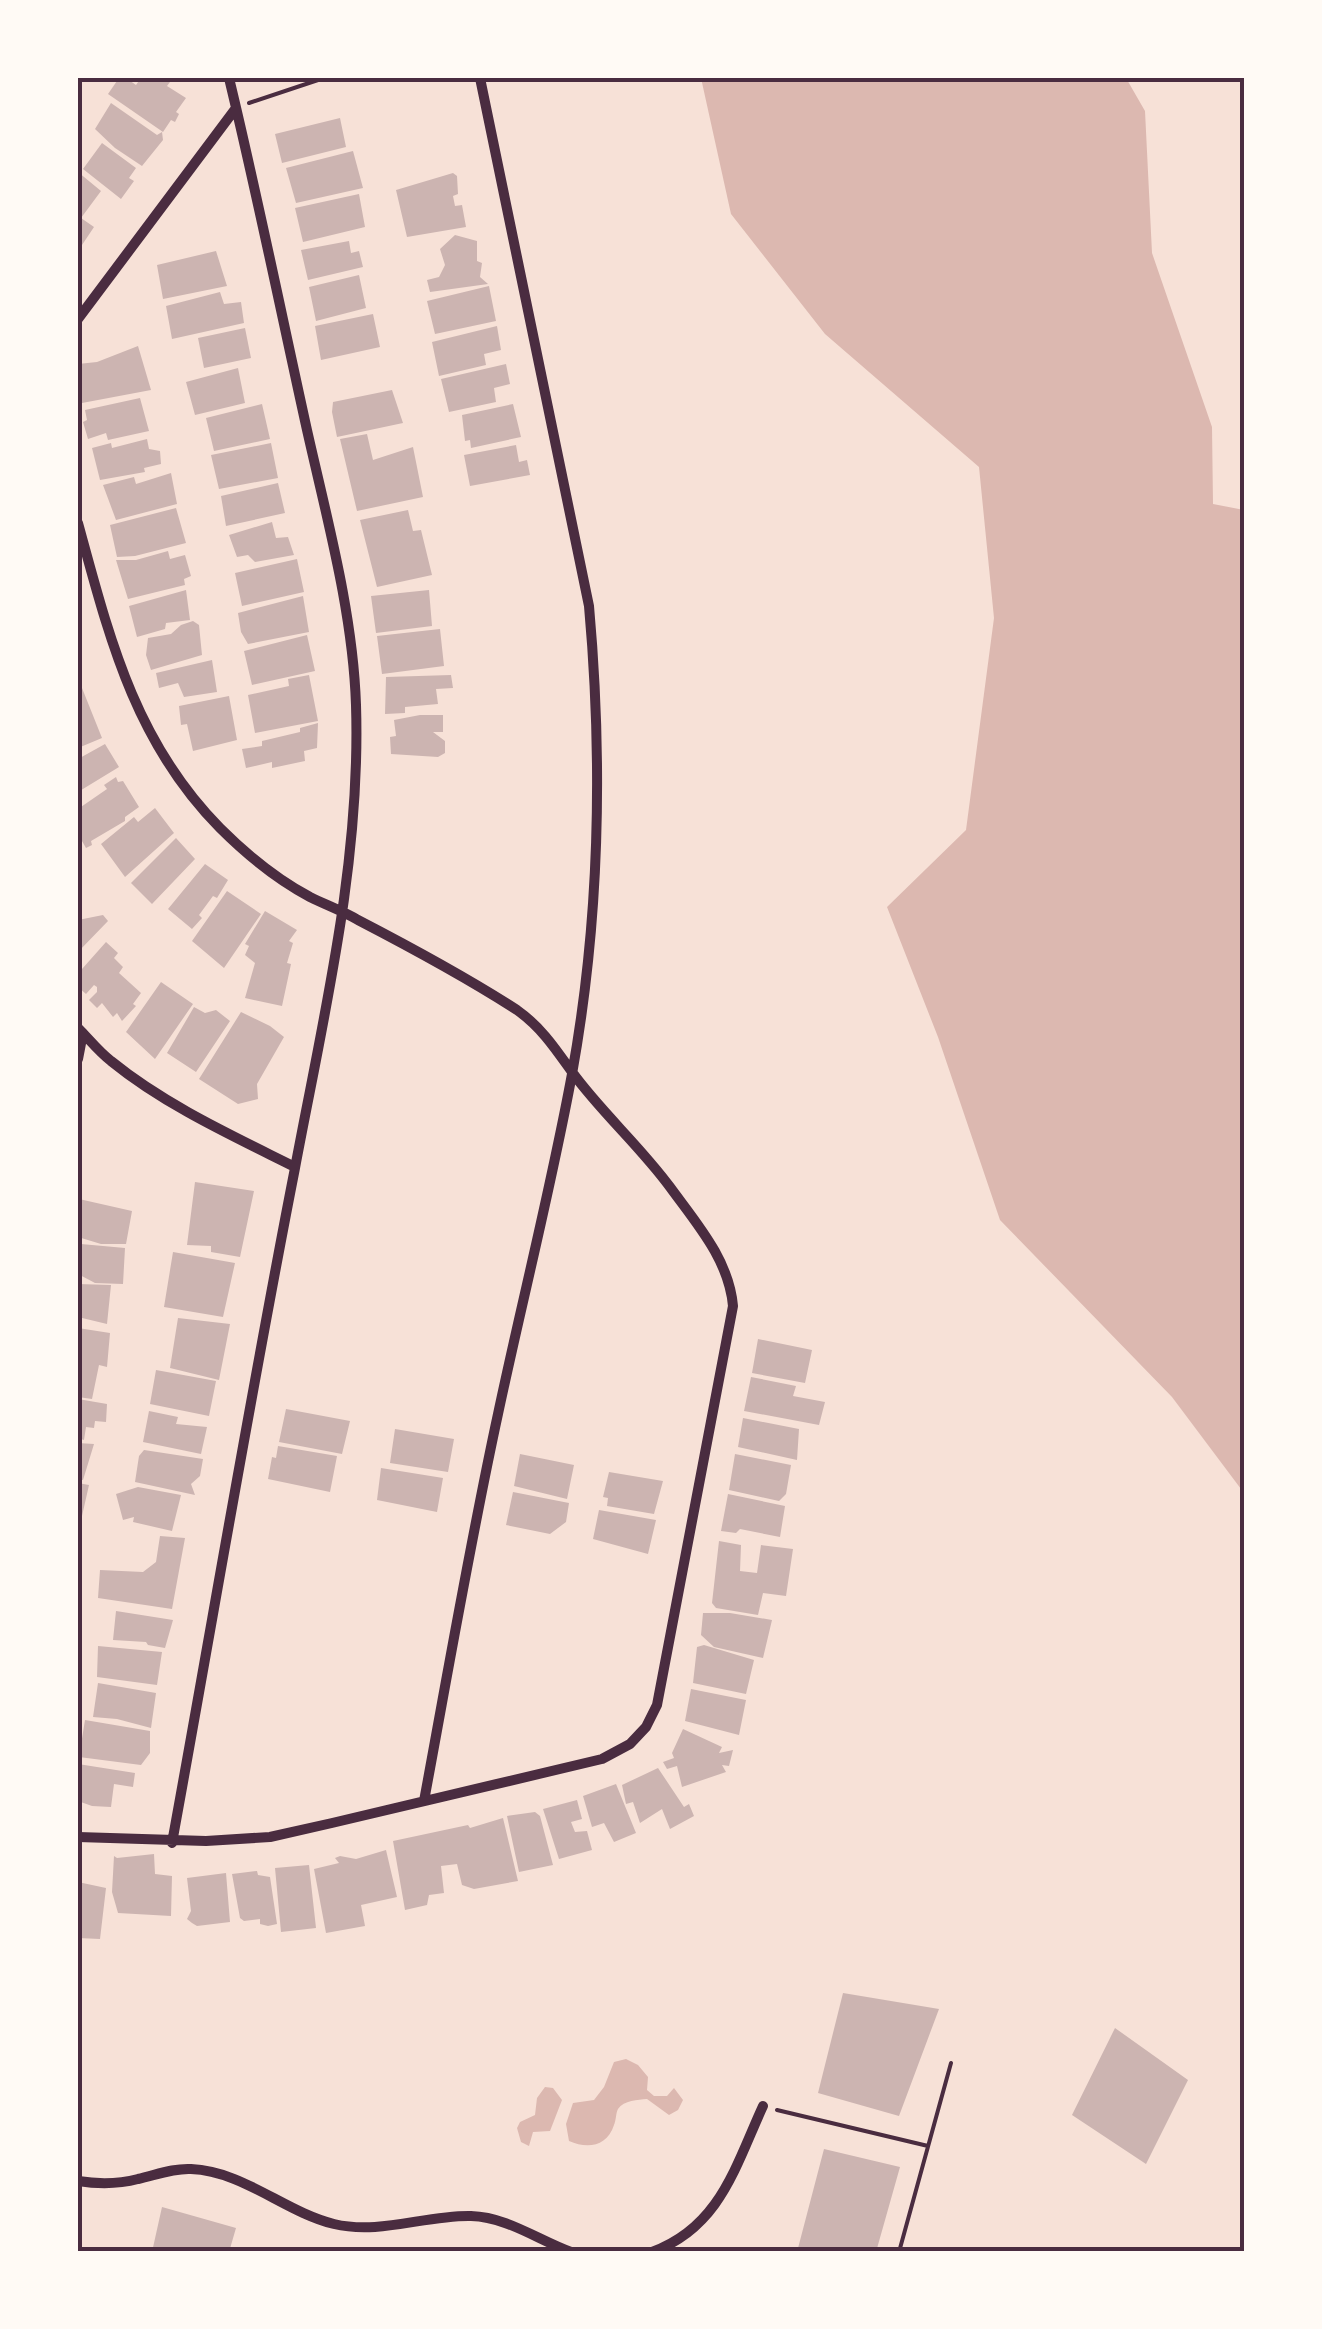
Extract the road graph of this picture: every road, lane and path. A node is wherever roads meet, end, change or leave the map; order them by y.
1 (229, 78) edge
2 (324, 78) edge
3 (480, 78) edge
4 (236, 108) junction
5 (78, 319) edge
6 (78, 523) edge
7 (344, 912) junction
8 (80, 1031) edge
9 (78, 1060) edge
10 (572, 1072) junction
11 (295, 1167) junction
12 (424, 1801) junction
13 (78, 1836) edge
14 (172, 1842) junction
15 (951, 2063) dead end
16 (762, 2106) joint
17 (928, 2146) junction
18 (78, 2181) edge
19 (571, 2252) edge
20 (652, 2252) edge
21 (899, 2252) edge

1 - 4 street
2 - 4 path
3 - 10 street
4 - 5 street
4 - 7 street
6 - 7 street
7 - 10 street
7 - 11 street
8 - 9 street
8 - 11 street
10 - 12 street
10 - 12 street
11 - 14 street
12 - 14 street
13 - 14 street
15 - 17 path
16 - 17 path
16 - 20 street
17 - 21 path
18 - 19 street

